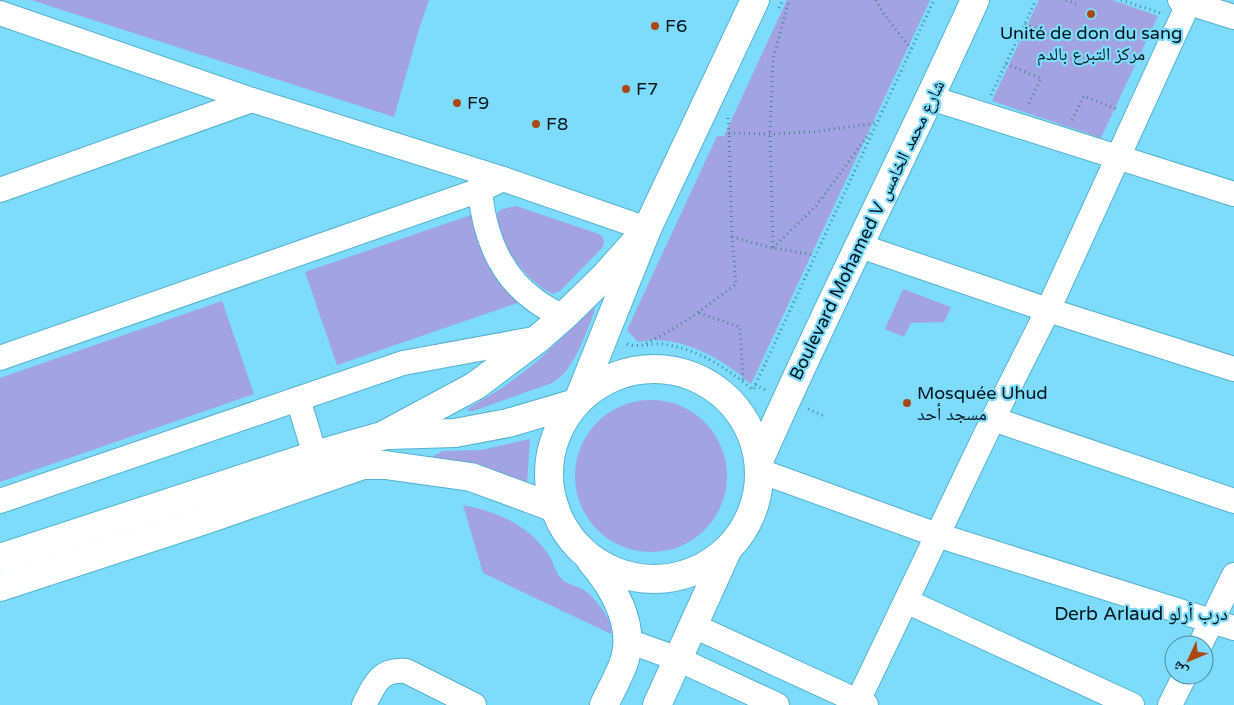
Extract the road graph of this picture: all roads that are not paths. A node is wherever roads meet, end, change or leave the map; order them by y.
1 (975, 0) edge
2 (767, 4) edge
3 (1180, 4) edge
4 (0, 13) edge
5 (1234, 17) edge
6 (931, 98) junction
7 (252, 100) junction
8 (1118, 157) junction
9 (503, 179) junction
10 (0, 190) edge
11 (480, 190) junction
12 (1234, 194) edge
13 (647, 229) junction
14 (860, 246) junction
15 (1048, 310) junction
16 (563, 317) junction
17 (539, 338) junction
18 (0, 358) edge
19 (1234, 369) edge
20 (298, 399) junction
21 (577, 402) junction
22 (993, 419) junction
23 (382, 436) junction
24 (315, 455) junction
25 (759, 466) junction
26 (0, 501) edge
27 (1234, 501) edge
28 (555, 508) junction
29 (937, 535) junction
30 (576, 545) junction
31 (727, 550) junction
32 (0, 558) edge
33 (1234, 575) edge
34 (0, 587) edge
35 (906, 601) junction
36 (1212, 620) junction
37 (694, 626) junction
38 (1234, 628) edge
39 (1205, 635) edge
40 (628, 641) junction
41 (678, 659) junction
42 (1180, 685) edge
43 (862, 703) edge
44 (775, 704) edge
45 (364, 705) edge
46 (474, 705) edge
47 (604, 705) edge
48 (657, 705) edge
49 (1132, 705) edge
50 (1170, 705) edge

1 - 6 main road, Boulevard Mohamed V شارع محمد الخامس
2 - 13 main road
3 - 5 street
3 - 8 street
4 - 7 street
6 - 8 street
6 - 14 main road, Boulevard Mohamed V شارع محمد الخامس
7 - 9 street
7 - 10 street
8 - 12 street
8 - 15 street
9 - 11 street
9 - 13 street
11 - 16 street
11 - 18 street
13 - 16 main road
13 - 21 main road
14 - 15 street
14 - 25 main road, Boulevard Mohamed V شارع محمد الخامس
15 - 19 street
15 - 22 street
16 - 17 main road
17 - 20 street
17 - 23 main road
20 - 24 street
20 - 26 street
21 - 23 main road
21 - 25 main road
21 - 28 main road
22 - 27 street
22 - 29 street
23 - 24 main road
24 - 32 main road
25 - 29 street
25 - 31 main road
28 - 30 main road
28 - 34 main road
29 - 35 street
29 - 36 street
30 - 31 main road
30 - 40 main road
31 - 37 main road
33 - 36 street
35 - 43 street
35 - 49 street
36 - 38 street
36 - 39 street
37 - 41 main road
37 - 43 street
40 - 41 street
40 - 47 main road
41 - 44 street
41 - 48 main road
42 - 50 street
45 - 46 street

